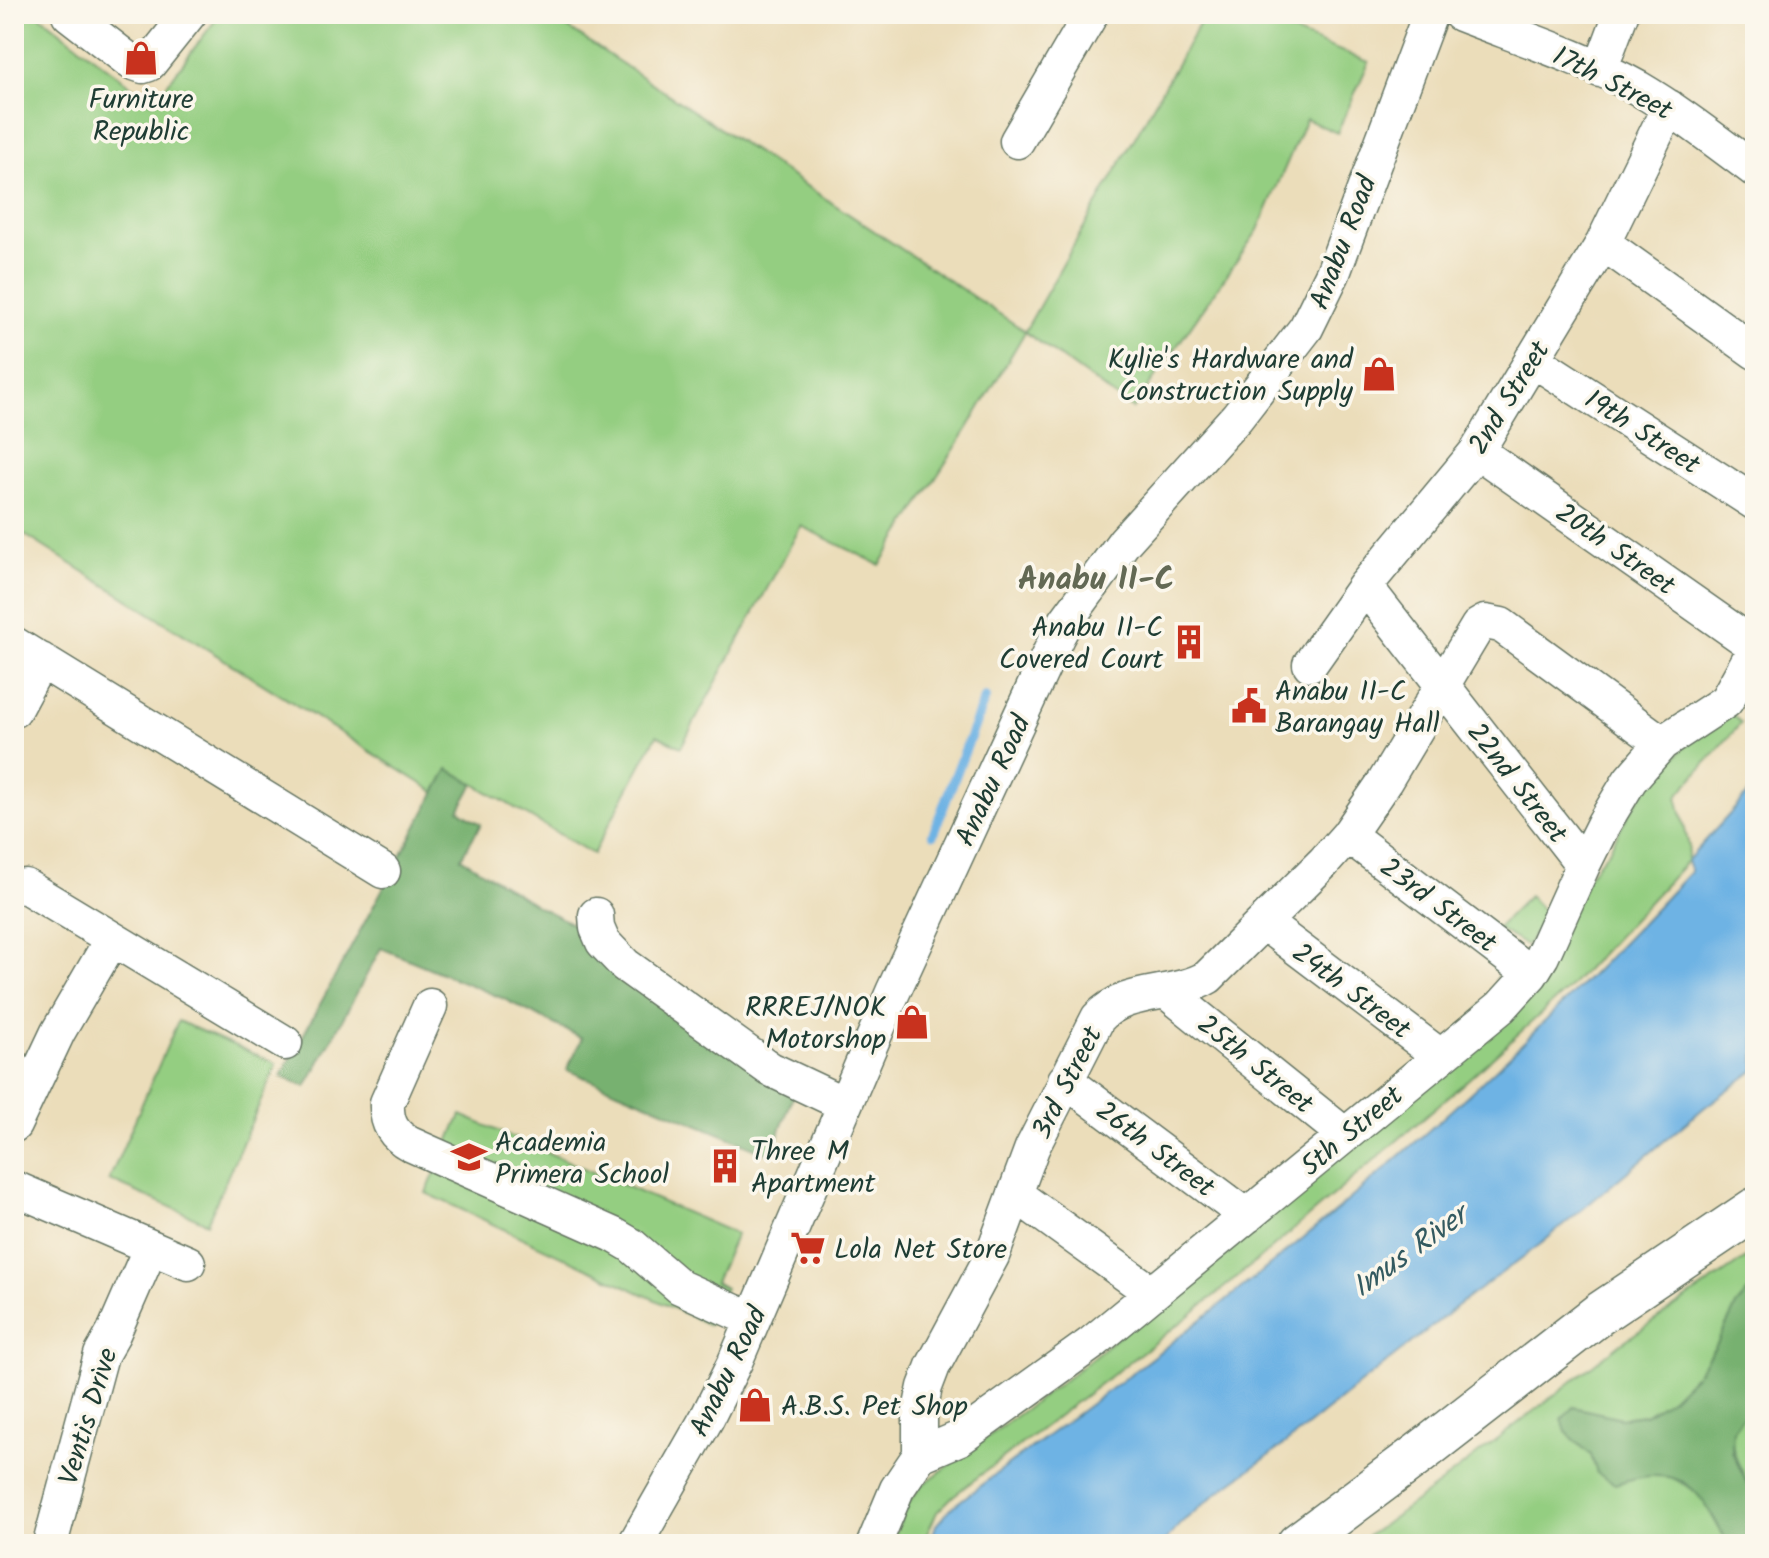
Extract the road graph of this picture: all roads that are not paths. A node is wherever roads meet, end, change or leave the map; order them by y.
1 (69, 14) edge
2 (189, 14) edge
3 (1091, 14) edge
4 (1430, 14) edge
5 (1460, 14) edge
6 (1621, 14) edge
7 (1600, 70) junction
8 (1669, 107) junction
9 (1017, 141) dead end
10 (1755, 170) edge
11 (1603, 243) junction
12 (1755, 352) edge
13 (1532, 359) junction
14 (1477, 451) junction
15 (1755, 503) edge
16 (1365, 586) junction
17 (1755, 648) edge
18 (28, 652) edge
19 (1310, 664) dead end
20 (1443, 686) junction
21 (14, 710) edge
22 (1662, 743) junction
23 (1348, 835) junction
24 (1583, 865) junction
25 (383, 871) dead end
26 (25, 886) dead end
27 (596, 915) dead end
28 (1264, 923) junction
29 (112, 939) junction
30 (1531, 974) junction
31 (1167, 992) junction
32 (430, 1006) dead end
33 (285, 1043) dead end
34 (1440, 1056) junction
35 (1065, 1080) junction
36 (844, 1104) junction
37 (14, 1125) edge
38 (1345, 1135) junction
39 (14, 1188) edge
40 (1015, 1194) junction
41 (1755, 1209) edge
42 (1247, 1216) junction
43 (151, 1247) junction
44 (188, 1263) dead end
45 (1152, 1293) junction
46 (753, 1320) junction
47 (920, 1455) junction
48 (50, 1544) edge
49 (635, 1544) edge
50 (874, 1544) edge
51 (1298, 1544) edge

1 - 2 street
3 - 9 street
4 - 36 street, Anabu Road
5 - 7 street, 17th Street
6 - 7 street
7 - 8 street, 17th Street
8 - 10 street, 17th Street
8 - 11 street, 2nd Street
11 - 12 street
11 - 13 street, 2nd Street
13 - 14 street, 2nd Street
13 - 15 street, 19th Street
14 - 16 street, 2nd Street
14 - 17 street, 20th Street
16 - 19 street, 2nd Street
16 - 20 street, 22nd Street
17 - 22 street, 5th Street
18 - 21 street
18 - 25 street
20 - 22 street, 3rd Street
20 - 23 street, 3rd Street
20 - 24 street, 22nd Street
22 - 24 street, 5th Street
23 - 28 street, 3rd Street
23 - 30 street, 23rd Street
24 - 30 street, 5th Street
26 - 29 street
27 - 36 street
28 - 31 street, 3rd Street
28 - 34 street, 24th Street
29 - 33 street
29 - 37 street
30 - 34 street, 5th Street
31 - 35 street, 3rd Street
31 - 38 street, 25th Street
32 - 46 street
34 - 38 street, 5th Street
35 - 40 street, 3rd Street
35 - 42 street, 26th Street
36 - 46 street, Anabu Road
38 - 42 street, 5th Street
39 - 43 street
40 - 45 street
40 - 47 street, 3rd Street
41 - 51 main road
42 - 45 street, 5th Street
43 - 44 street
43 - 48 street, Ventis Drive
45 - 47 street, 5th Street
46 - 49 street, Anabu Road
47 - 50 street

